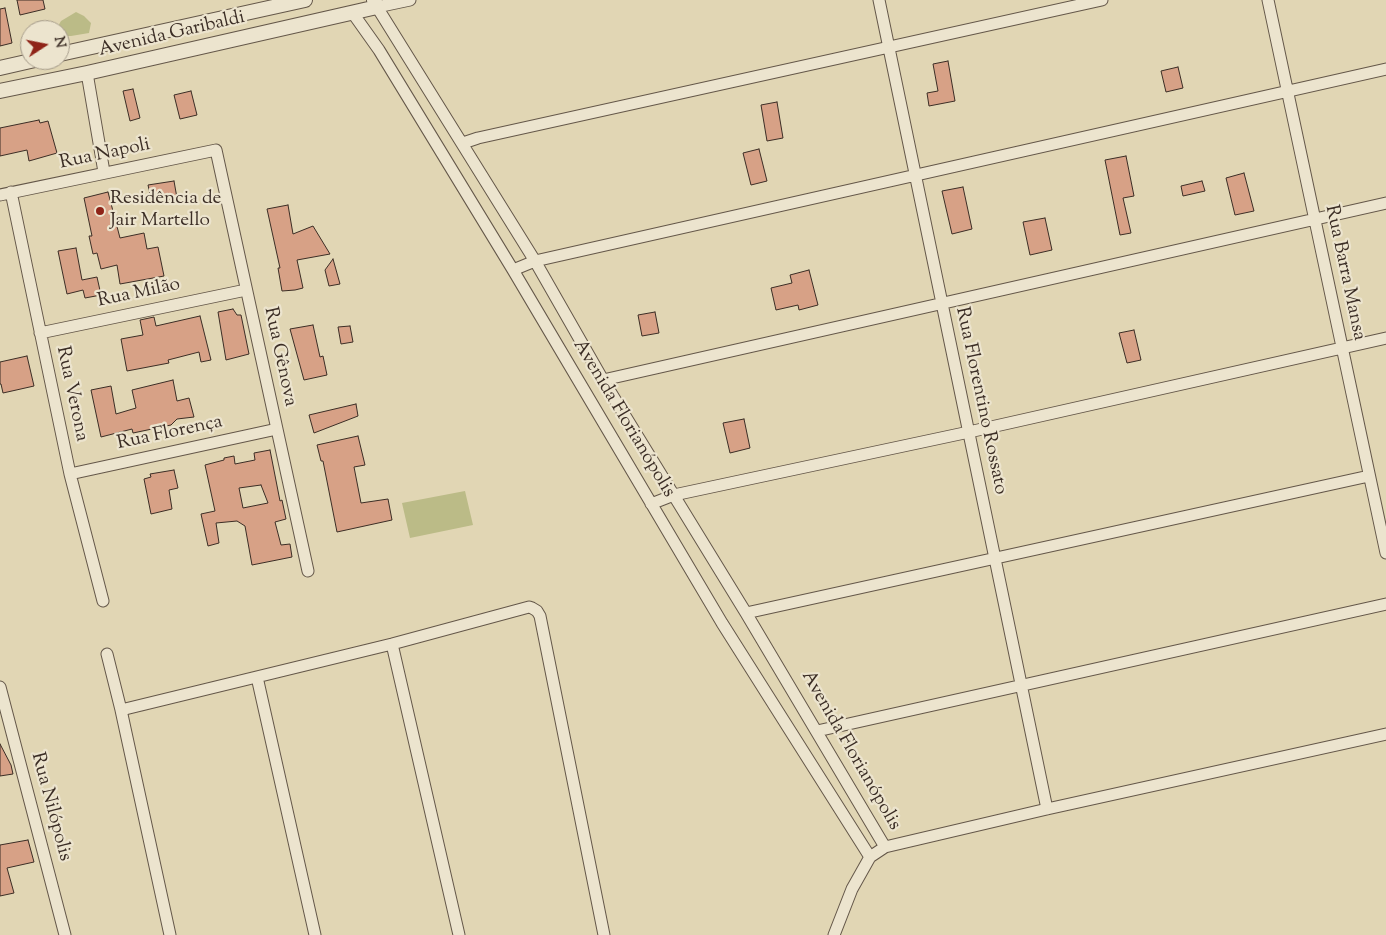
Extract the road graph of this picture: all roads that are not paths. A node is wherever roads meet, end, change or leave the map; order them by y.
1 (305, 0) edge
2 (410, 0) edge
3 (879, 0) edge
4 (1102, 0) edge
5 (1268, 0) edge
6 (375, 3) edge
7 (349, 6) edge
8 (889, 47) junction
9 (82, 49) junction
10 (70, 52) edge
11 (20, 63) edge
12 (0, 68) edge
13 (1386, 69) edge
14 (87, 73) junction
15 (0, 91) edge
16 (1287, 91) junction
17 (462, 143) junction
18 (216, 150) joint
19 (104, 172) junction
20 (915, 175) junction
21 (5, 194) edge
22 (1386, 203) edge
23 (1314, 219) junction
24 (535, 261) junction
25 (513, 270) junction
26 (246, 290) junction
27 (942, 303) junction
28 (40, 333) junction
29 (1386, 338) edge
30 (1342, 348) junction
31 (603, 380) junction
32 (277, 429) junction
33 (969, 432) junction
34 (70, 474) junction
35 (1369, 476) junction
36 (674, 495) junction
37 (651, 504) junction
38 (1386, 553) edge
39 (995, 558) junction
40 (308, 572) dead end
41 (103, 601) dead end
42 (1386, 604) edge
43 (746, 613) junction
44 (392, 644) junction
45 (106, 654) dead end
46 (257, 676) junction
47 (1021, 686) junction
48 (0, 687) edge
49 (121, 710) junction
50 (817, 731) junction
51 (1386, 734) edge
52 (1047, 809) junction
53 (885, 847) junction
54 (870, 856) junction
55 (65, 935) edge
56 (170, 935) edge
57 (315, 935) edge
58 (459, 935) edge
59 (604, 935) edge
60 (834, 935) edge

1 - 9 street, Avenida Garibaldi
2 - 6 street, Avenida Garibaldi
3 - 8 street, Rua Florentino Rossato
4 - 8 street
5 - 16 street, Rua Barra Mansa
6 - 7 street, Avenida Garibaldi
6 - 17 street, Avenida Florianópolis
7 - 14 street, Avenida Garibaldi
7 - 25 street, Avenida Florianópolis
8 - 17 street
8 - 20 street, Rua Florentino Rossato
9 - 10 street, Avenida Garibaldi
9 - 14 street
11 - 12 street
13 - 16 street
14 - 15 street, Avenida Garibaldi
14 - 19 street
16 - 20 street
16 - 23 street, Rua Barra Mansa
17 - 24 street, Avenida Florianópolis
18 - 19 street, Rua Napoli
18 - 26 street, Rua Gênova
19 - 21 street, Rua Napoli
20 - 24 street
20 - 27 street, Rua Florentino Rossato
21 - 28 street, Rua Verona
22 - 23 street
23 - 27 street
23 - 30 street, Rua Barra Mansa
24 - 25 street
24 - 31 street, Avenida Florianópolis
25 - 37 street, Avenida Florianópolis
26 - 28 street, Rua Milão
26 - 32 street, Rua Gênova
27 - 31 street
27 - 33 street, Rua Florentino Rossato
28 - 34 street, Rua Verona
29 - 30 street
30 - 33 street
30 - 35 street, Rua Barra Mansa
31 - 36 street, Avenida Florianópolis
32 - 34 street, Rua Florença
32 - 40 street, Rua Gênova
33 - 36 street
33 - 39 street, Rua Florentino Rossato
34 - 41 street, Rua Verona
35 - 38 street, Rua Barra Mansa
35 - 39 street
36 - 37 street
36 - 43 street, Avenida Florianópolis
37 - 54 street, Avenida Florianópolis
39 - 43 street
39 - 47 street, Rua Florentino Rossato
42 - 47 street
43 - 50 street, Avenida Florianópolis
44 - 46 street
44 - 58 street
44 - 59 street
45 - 49 street
46 - 49 street
46 - 57 street
47 - 50 street
47 - 52 street, Rua Florentino Rossato
48 - 55 street, Rua Nilópolis
49 - 56 street
50 - 53 street, Avenida Florianópolis
51 - 52 street
52 - 53 street
53 - 54 street
54 - 60 street

